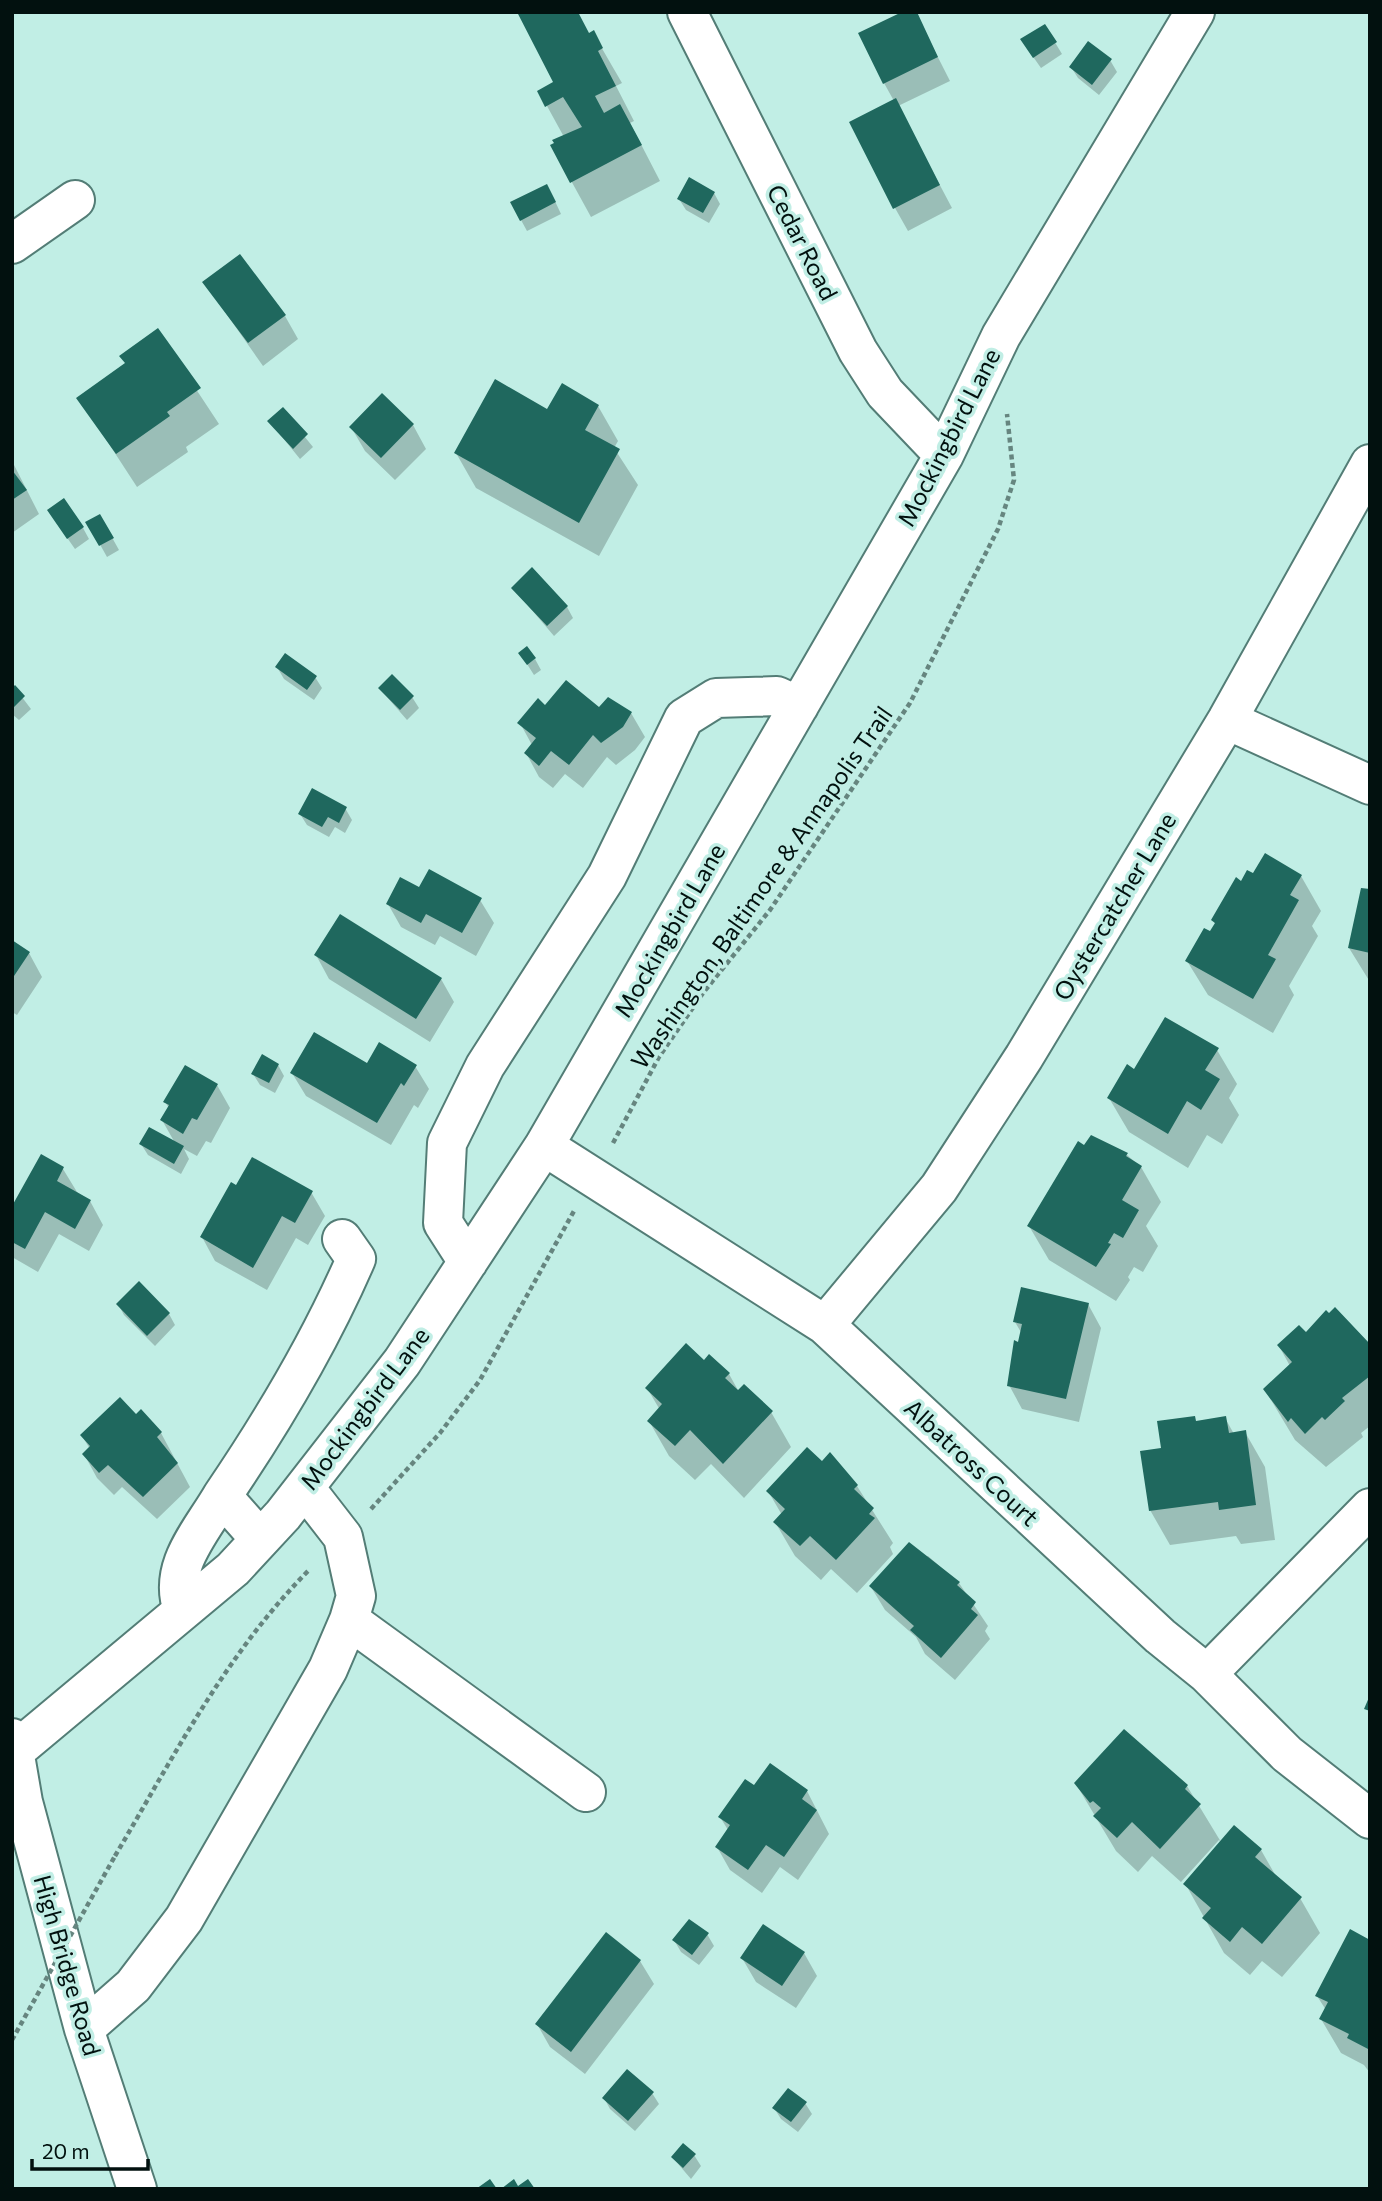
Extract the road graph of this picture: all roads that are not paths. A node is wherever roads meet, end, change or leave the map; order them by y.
1 (687, 12) edge
2 (1195, 12) edge
3 (75, 200) dead end
4 (12, 244) edge
5 (944, 454) junction
6 (1370, 464) edge
7 (799, 706) junction
8 (1227, 720) junction
9 (1370, 785) edge
10 (544, 1146) junction
11 (342, 1239) dead end
12 (468, 1262) junction
13 (825, 1325) junction
14 (305, 1488) junction
15 (222, 1496) junction
16 (1370, 1508) edge
17 (260, 1539) junction
18 (183, 1610) junction
19 (349, 1620) junction
20 (1207, 1674) junction
21 (14, 1744) edge
22 (586, 1792) dead end
23 (1370, 1819) edge
24 (84, 2029) junction
25 (137, 2189) edge

1 - 5 street, Cedar Road
2 - 5 street, Mockingbird Lane
3 - 4 street
5 - 7 street, Mockingbird Lane
6 - 8 street, Oystercatcher Lane
7 - 10 street, Mockingbird Lane
7 - 12 street
8 - 9 street
8 - 13 street, Oystercatcher Lane
10 - 12 street, Mockingbird Lane
10 - 13 street, Albatross Court
11 - 15 street
12 - 14 street, Mockingbird Lane
13 - 20 street, Albatross Court
14 - 17 street, Mockingbird Lane
14 - 19 street
15 - 17 street
15 - 18 street
16 - 20 street
17 - 18 street, Mockingbird Lane
18 - 21 street, Mockingbird Lane
19 - 22 street
19 - 24 street
20 - 23 street, Albatross Court
21 - 24 street, High Bridge Road
24 - 25 street, High Bridge Road

